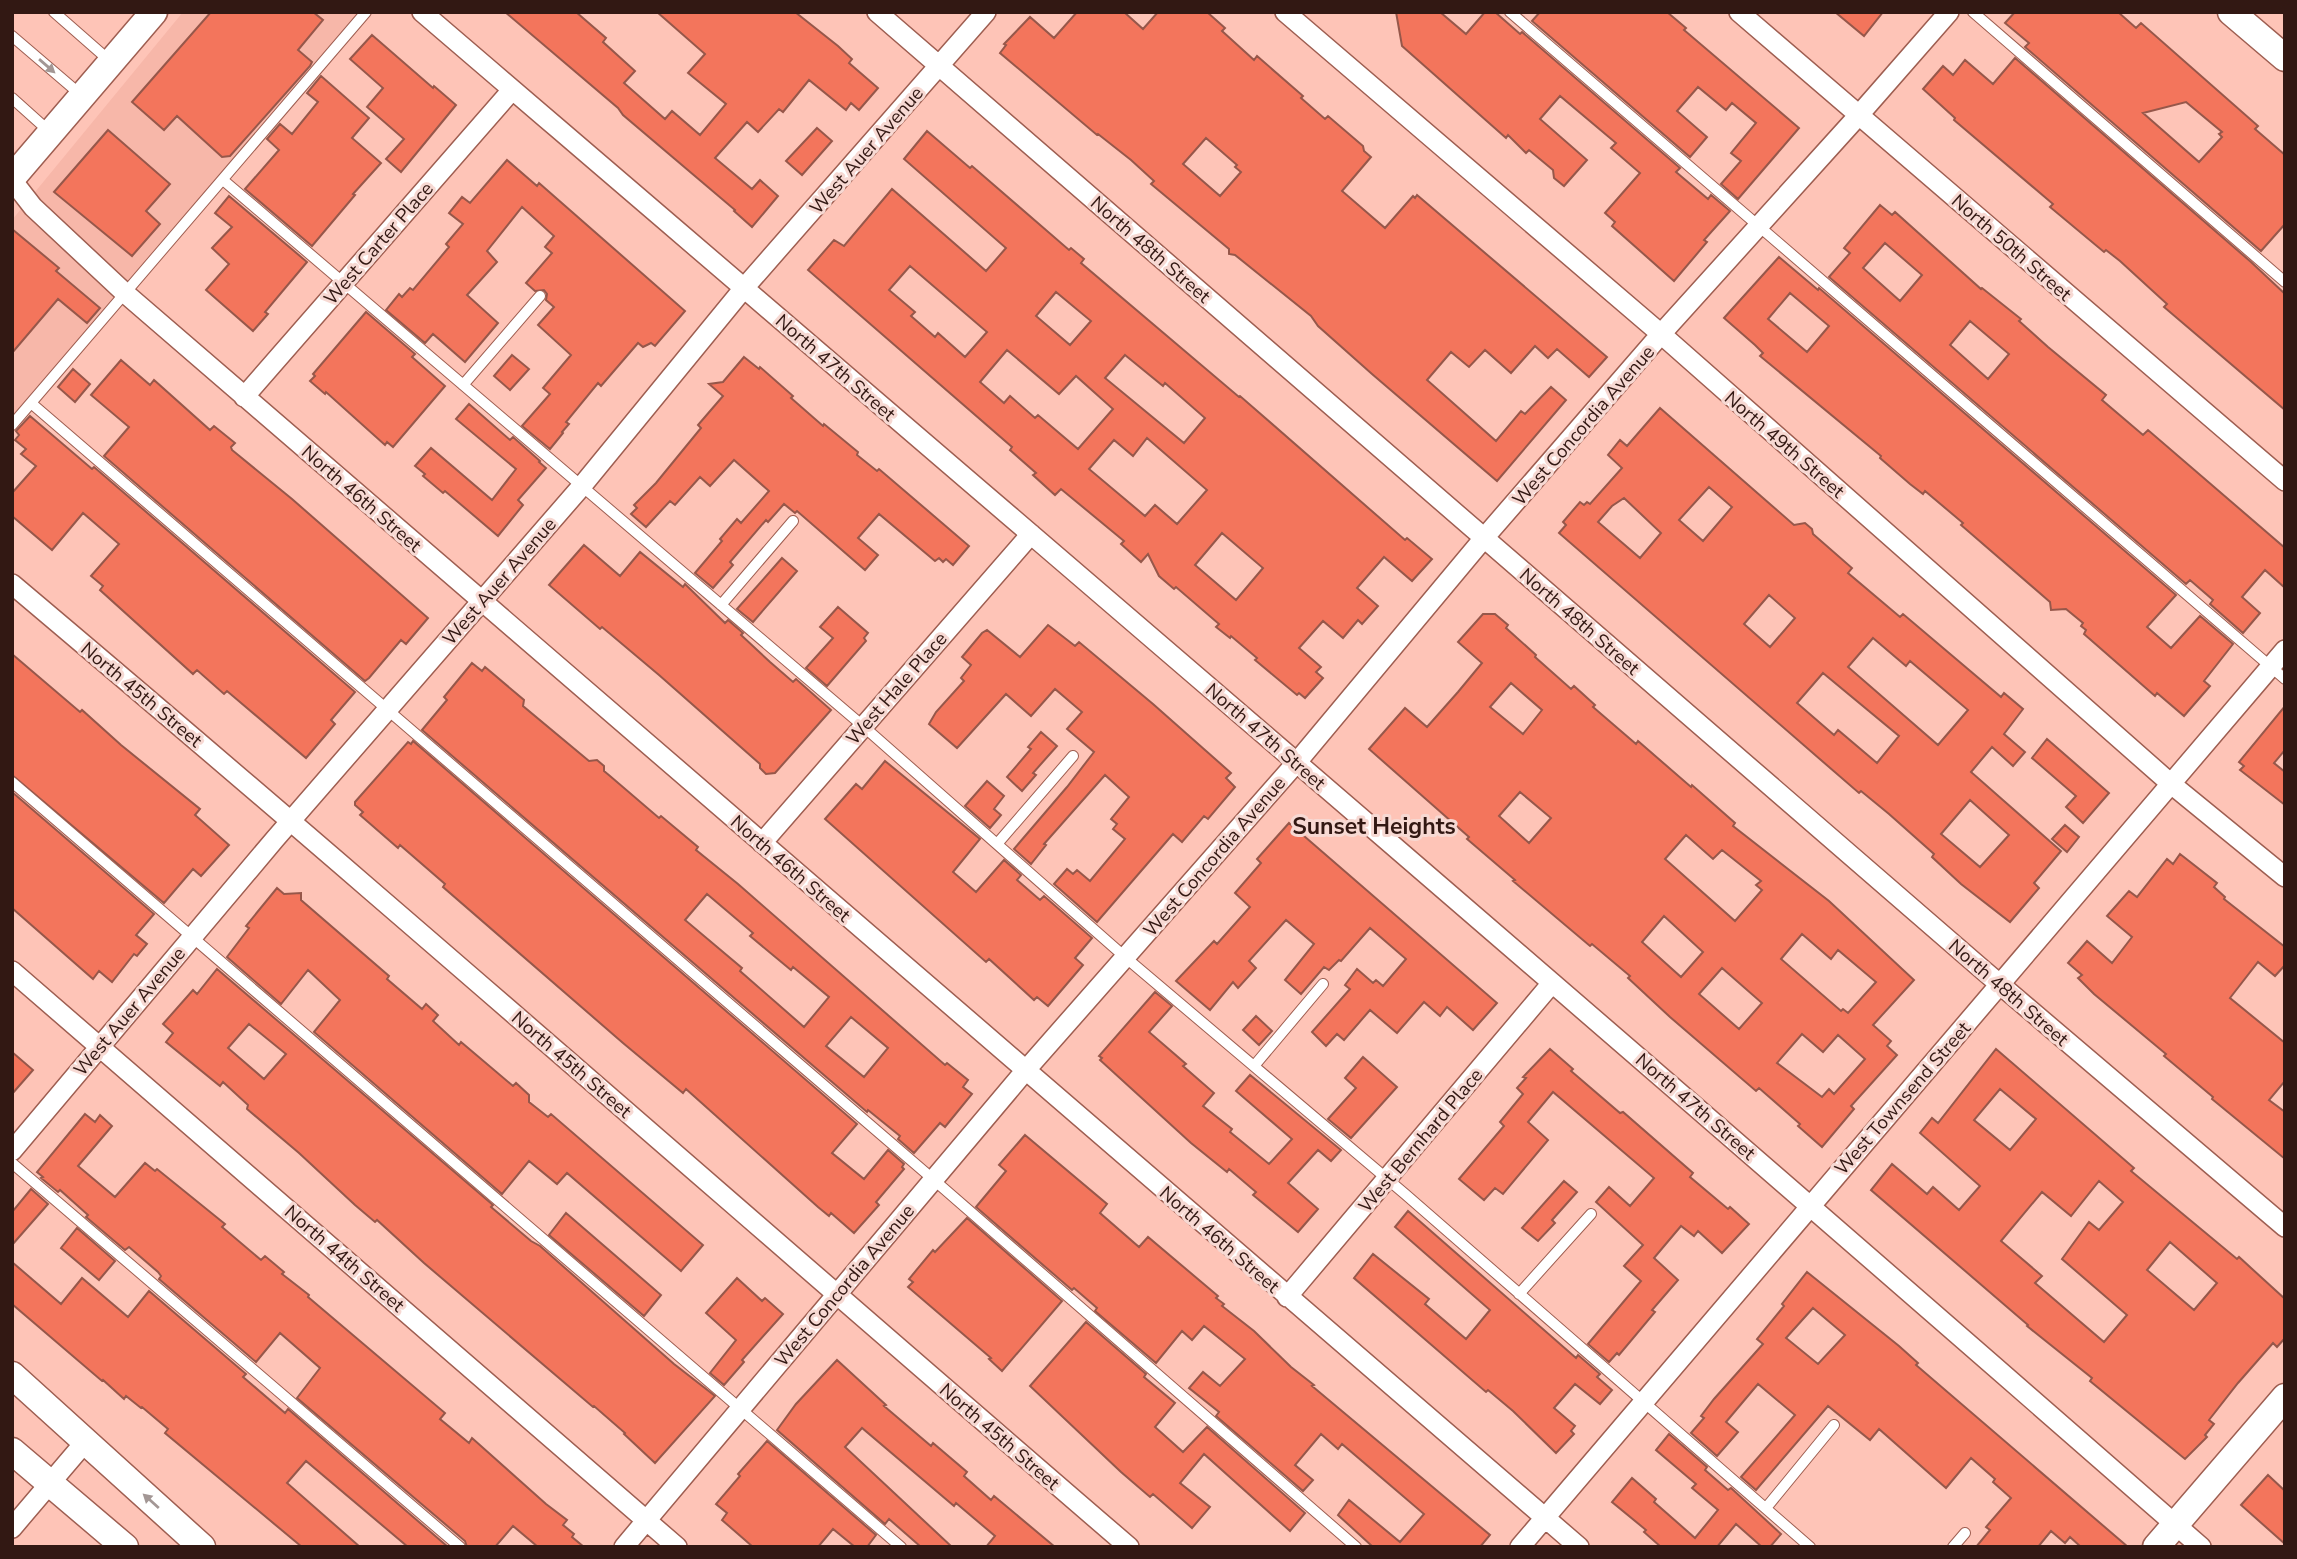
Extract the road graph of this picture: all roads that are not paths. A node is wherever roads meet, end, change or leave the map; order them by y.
1 (54, 12) edge
2 (154, 12) edge
3 (366, 12) edge
4 (422, 12) edge
5 (877, 12) edge
6 (986, 12) edge
7 (1285, 12) edge
8 (1510, 12) edge
9 (1739, 12) edge
10 (1949, 12) edge
11 (1973, 12) edge
12 (2231, 12) edge
13 (12, 36) edge
14 (2285, 58) edge
15 (111, 63) junction
16 (940, 66) junction
17 (512, 90) junction
18 (82, 96) junction
19 (12, 98) edge
20 (1858, 116) junction
21 (51, 133) junction
22 (12, 179) edge
23 (223, 180) junction
24 (1759, 226) junction
25 (2285, 282) edge
26 (343, 283) junction
27 (744, 288) junction
28 (126, 294) junction
29 (540, 296) dead end
30 (1661, 334) junction
31 (463, 385) junction
32 (244, 397) junction
33 (31, 403) junction
34 (12, 425) edge
35 (2285, 481) edge
36 (581, 487) junction
37 (793, 521) dead end
38 (1031, 534) junction
39 (1484, 538) junction
40 (12, 584) edge
41 (482, 601) junction
42 (721, 605) junction
43 (2285, 650) edge
44 (2278, 673) edge
45 (387, 710) junction
46 (863, 726) junction
47 (1073, 756) dead end
48 (1297, 762) junction
49 (12, 782) edge
50 (2170, 783) junction
51 (292, 820) junction
52 (762, 843) junction
53 (997, 844) junction
54 (2285, 877) edge
55 (192, 936) junction
56 (1125, 957) junction
57 (12, 971) edge
58 (1552, 983) junction
59 (1323, 984) dead end
60 (2000, 985) junction
61 (99, 1045) junction
62 (1254, 1066) junction
63 (1026, 1071) junction
64 (12, 1151) edge
65 (12, 1163) edge
66 (1387, 1179) junction
67 (933, 1180) junction
68 (1810, 1205) junction
69 (1591, 1214) dead end
70 (2285, 1227) edge
71 (1519, 1294) junction
72 (836, 1295) junction
73 (1287, 1297) junction
74 (12, 1375) edge
75 (2285, 1397) edge
76 (1643, 1402) junction
77 (740, 1409) junction
78 (1834, 1425) dead end
79 (86, 1441) junction
80 (12, 1451) edge
81 (50, 1483) junction
82 (1766, 1508) junction
83 (1545, 1518) junction
84 (647, 1520) junction
85 (2176, 1524) junction
86 (12, 1528) edge
87 (1965, 1533) dead end
88 (125, 1547) edge
89 (202, 1547) edge
90 (460, 1547) edge
91 (624, 1547) edge
92 (677, 1547) edge
93 (901, 1547) edge
94 (1129, 1547) edge
95 (1356, 1547) edge
96 (1520, 1547) edge
97 (1579, 1547) edge
98 (1810, 1547) edge
99 (1953, 1547) edge
100 (2156, 1547) edge
101 (2201, 1547) edge

1 - 15 lane
2 - 15 main road
3 - 23 lane
4 - 17 street, North 47th Street
5 - 16 street, North 48th Street
6 - 16 street, West Auer Avenue
7 - 30 street, North 49th Street
8 - 24 lane
9 - 20 street, North 50th Street
10 - 20 street, West Concordia Avenue
11 - 25 lane
12 - 14 main road
13 -> 18 lane
15 - 18 main road
16 - 27 street, West Auer Avenue
16 - 39 street, North 48th Street
17 - 26 street, West Carter Place
17 - 27 street, North 47th Street
18 - 21 main road
19 - 21 lane
20 - 24 street, West Concordia Avenue
20 - 35 street, North 50th Street
21 - 22 main road
22 - 28 street, North 46th Street
23 - 26 lane
23 - 28 lane
24 - 30 street, West Concordia Avenue
24 - 44 lane
26 - 31 lane
26 - 32 street, West Carter Place
27 - 36 street, West Auer Avenue
27 - 38 street, North 47th Street
28 - 32 street, North 46th Street
28 - 33 lane
29 - 31 lane
30 - 39 street, West Concordia Avenue
30 - 50 street, North 49th Street
31 - 36 lane
32 - 41 street, North 46th Street
33 - 34 lane
33 - 45 lane
36 - 41 street, West Auer Avenue
36 - 42 lane
37 - 42 lane
38 - 46 street, West Hale Place
38 - 48 street, North 47th Street
39 - 48 street, West Concordia Avenue
39 - 60 street, North 48th Street
40 - 51 street, North 45th Street
41 - 45 street, West Auer Avenue
41 - 52 street, North 46th Street
42 - 46 lane
43 - 44 street, West Townsend Street
44 - 50 street, West Townsend Street
45 - 51 street, West Auer Avenue
45 - 67 lane
46 - 52 street, West Hale Place
46 - 53 lane
47 - 53 lane
48 - 56 street, West Concordia Avenue
48 - 58 street, North 47th Street
49 - 55 lane
50 - 54 street, North 49th Street
50 - 60 street, West Townsend Street
51 - 55 street, West Auer Avenue
51 - 72 street, North 45th Street
52 - 63 street, North 46th Street
53 - 56 lane
55 - 61 street, West Auer Avenue
55 - 77 lane
56 - 62 lane
56 - 63 street, West Concordia Avenue
57 - 61 street, North 44th Street
58 - 66 street, West Bernhard Place
58 - 68 street, North 47th Street
59 - 62 lane
60 - 68 street, West Townsend Street
60 - 70 street, North 48th Street
61 - 64 street, West Auer Avenue
61 - 84 street, North 44th Street
62 - 66 lane
63 - 67 street, West Concordia Avenue
63 - 73 street, North 46th Street
65 - 90 lane
66 - 71 lane
66 - 73 street, West Bernhard Place
67 - 72 street, West Concordia Avenue
67 - 95 lane
68 - 76 street, West Townsend Street
68 - 85 street, North 47th Street
69 - 71 lane
71 - 76 lane
72 - 77 street, West Concordia Avenue
72 - 94 street, North 45th Street
73 - 83 street, North 46th Street
74 - 79 main road
75 - 85 main road
76 - 82 lane
76 - 83 street, West Townsend Street
77 - 84 street, West Concordia Avenue
77 - 93 lane
78 - 82 lane
79 - 81 street
89 -> 79 main road
80 - 81 main road
81 - 86 street
81 - 88 main road
82 - 98 lane
83 - 96 street, West Townsend Street
83 - 97 street, North 46th Street
84 - 91 street, West Concordia Avenue
84 - 92 street, North 44th Street
85 - 100 main road
85 - 101 street, North 47th Street
87 - 99 lane

